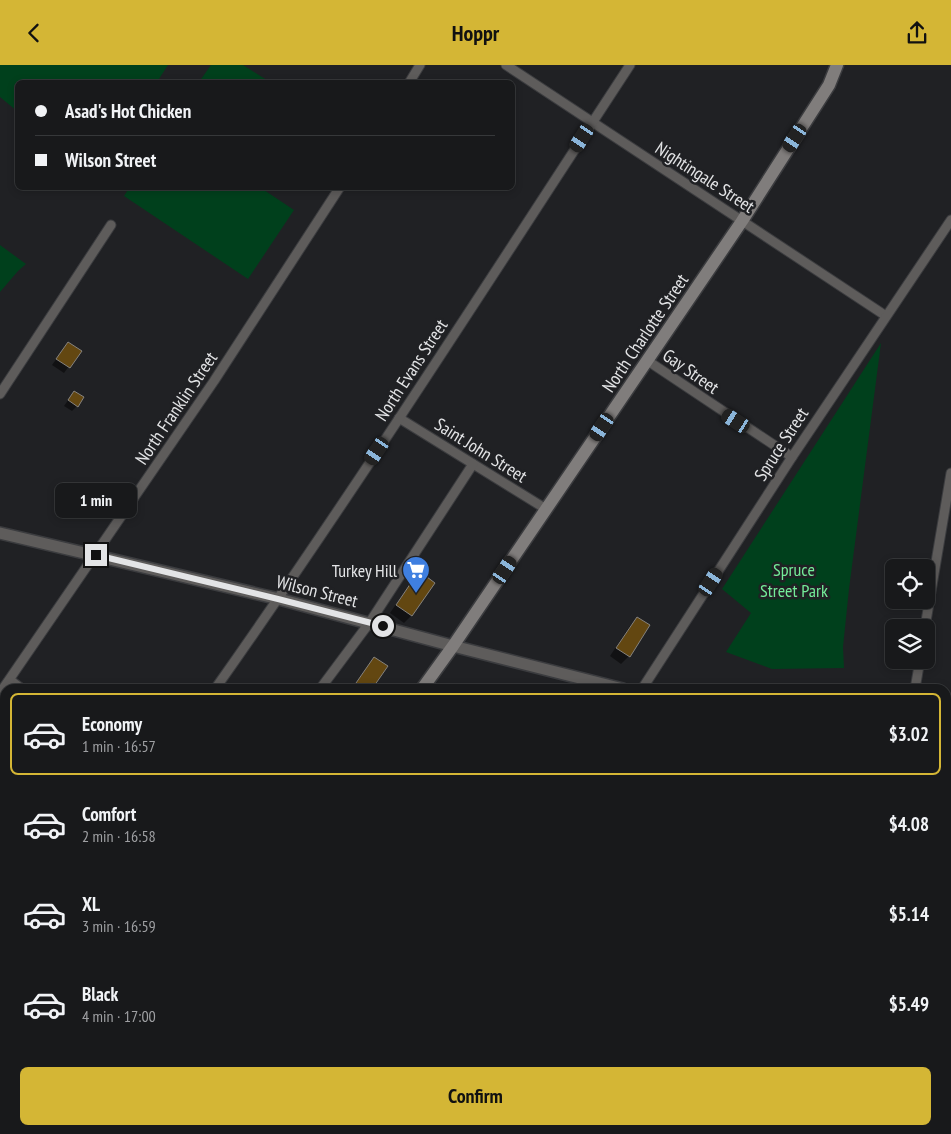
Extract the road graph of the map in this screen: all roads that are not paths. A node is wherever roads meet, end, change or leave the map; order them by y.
1 (420, 65) edge
2 (506, 65) edge
3 (630, 65) edge
4 (838, 65) edge
5 (411, 80) edge
6 (592, 122) junction
7 (338, 190) edge
8 (951, 220) edge
9 (742, 221) junction
10 (111, 225) dead end
11 (940, 236) junction
12 (951, 238) edge
13 (886, 316) junction
14 (648, 361) junction
15 (0, 395) edge
16 (399, 418) junction
17 (792, 457) junction
18 (473, 464) junction
19 (951, 473) edge
20 (950, 487) edge
21 (546, 509) junction
22 (0, 533) edge
23 (96, 555) junction
24 (278, 599) junction
25 (926, 619) edge
26 (370, 622) junction
27 (453, 646) junction
28 (918, 669) edge
29 (10, 680) junction
30 (7, 684) edge
31 (15, 684) edge
32 (218, 684) edge
33 (324, 684) edge
34 (426, 684) edge
35 (604, 684) edge
36 (645, 684) edge
37 (916, 684) edge

1 - 5 street
2 - 6 street, Nightingale Street
3 - 6 street, North Evans Street
4 - 9 main road, North Charlotte Street
6 - 9 street, Nightingale Street
6 - 16 street, North Evans Street
7 - 23 street, North Franklin Street
8 - 11 street, Spruce Street
9 - 13 street, Nightingale Street
9 - 14 main road, North Charlotte Street
10 - 15 street
11 - 12 street
11 - 13 street, Spruce Street
13 - 17 street, Spruce Street
14 - 17 street, Gay Street
14 - 21 main road, North Charlotte Street
16 - 18 street, Saint John Street
16 - 24 street, North Evans Street
17 - 36 street, Spruce Street
18 - 21 street, Saint John Street
18 - 26 street
19 - 20 street
20 - 25 street
21 - 27 main road, North Charlotte Street
22 - 23 street, Wilson Street
23 - 24 street, Wilson Street
23 - 29 street, North Franklin Street
24 - 26 street, Wilson Street
24 - 32 street, North Evans Street
26 - 27 street, Wilson Street
26 - 33 street
27 - 34 main road, North Charlotte Street
27 - 35 street, Wilson Street
28 - 37 street
29 - 30 street, North Franklin Street
29 - 31 street

